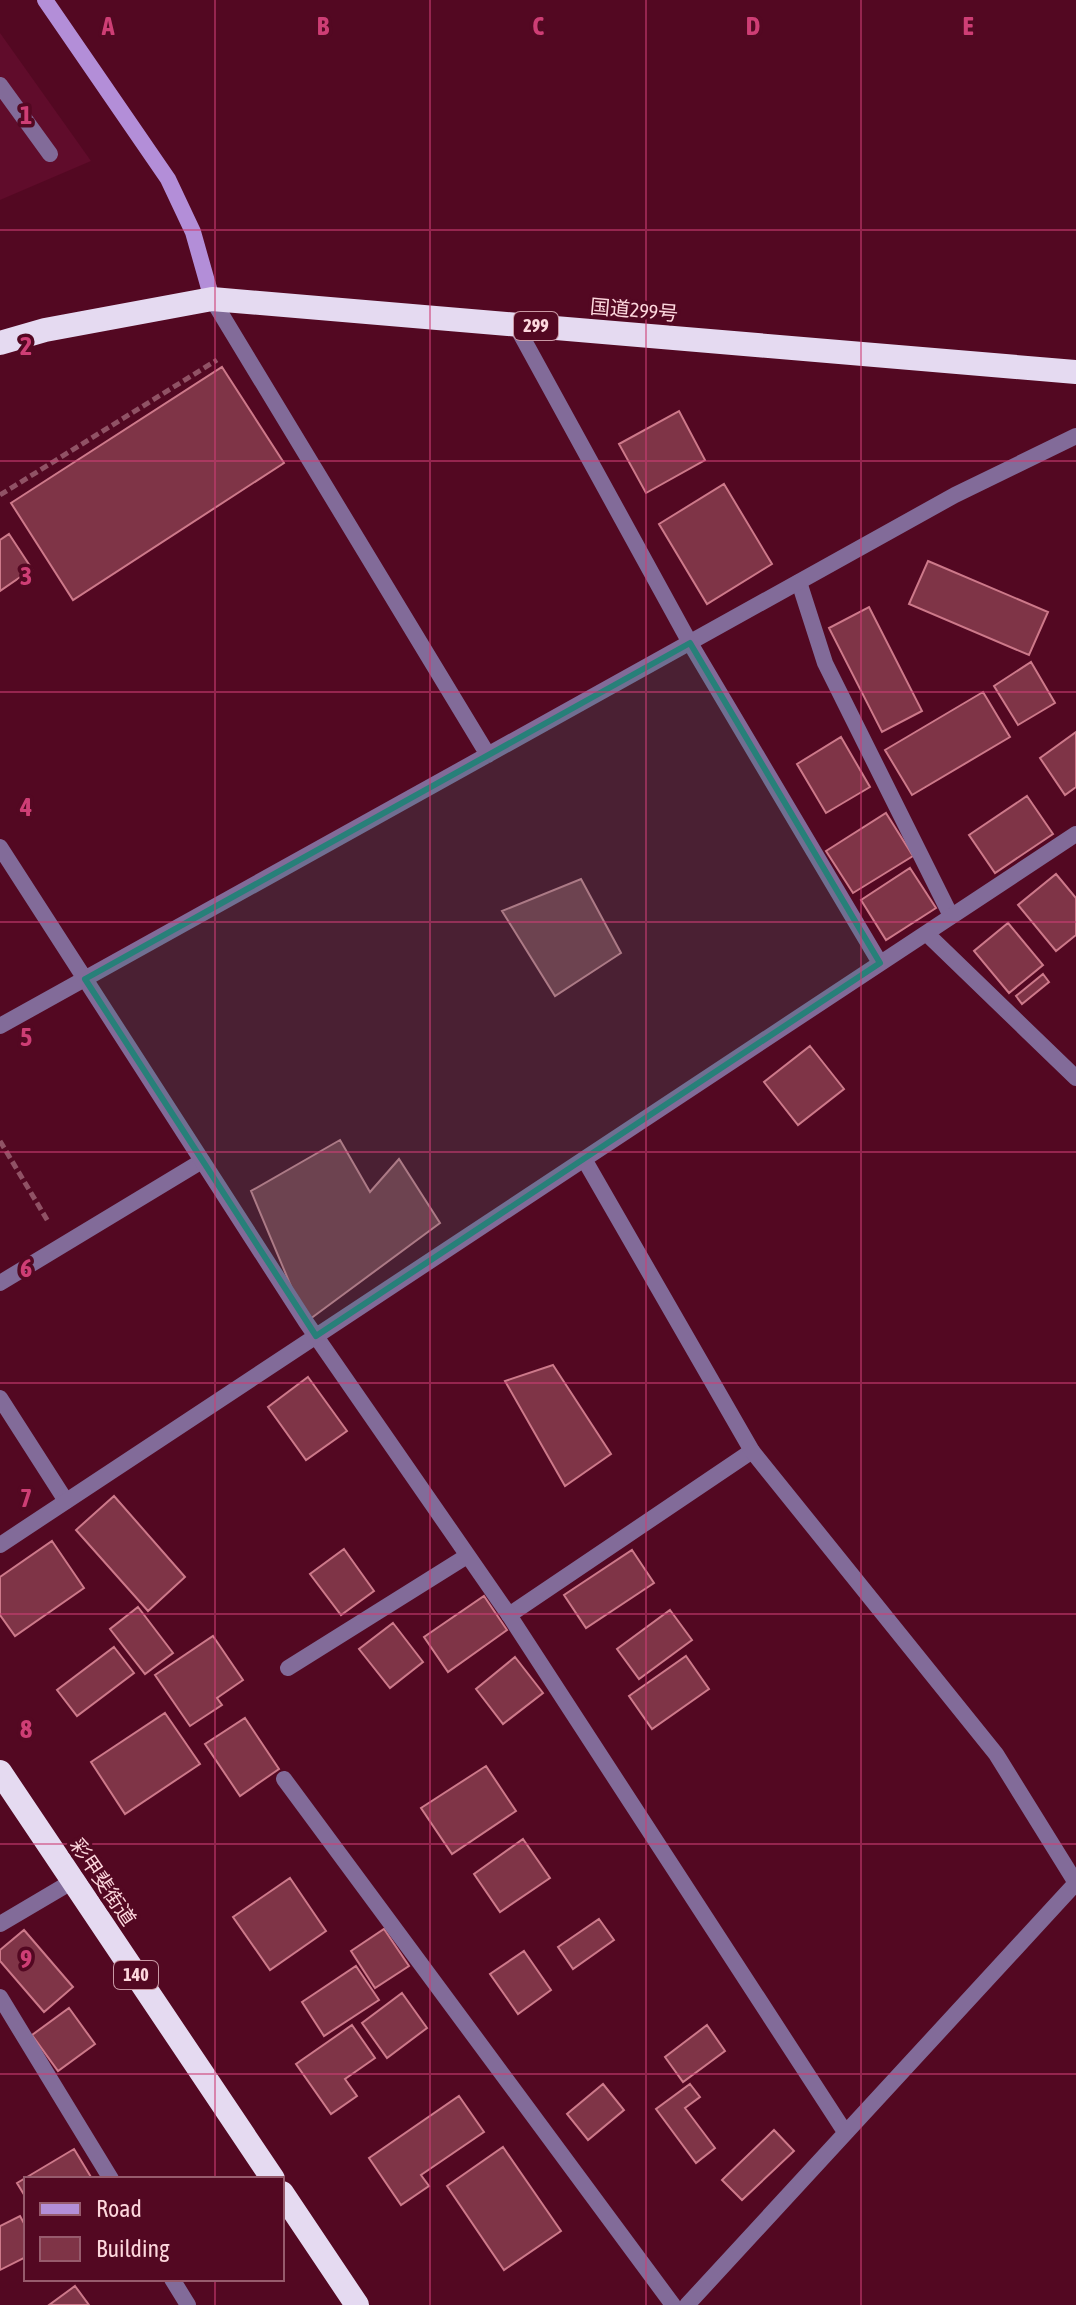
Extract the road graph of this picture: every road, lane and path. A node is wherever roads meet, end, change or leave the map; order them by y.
1 (45, 0) edge
2 (0, 85) edge
3 (50, 154) dead end
4 (212, 299) junction
5 (515, 324) junction
6 (0, 343) edge
7 (240, 346) junction
8 (1076, 372) edge
9 (1076, 436) edge
10 (0, 495) edge
11 (799, 582) junction
12 (690, 643) junction
13 (488, 755) junction
14 (1076, 834) edge
15 (0, 847) edge
16 (951, 916) junction
17 (926, 933) junction
18 (880, 963) junction
19 (85, 979) junction
20 (0, 1026) edge
21 (1076, 1078) edge
22 (0, 1141) edge
23 (584, 1159) junction
24 (202, 1161) junction
25 (62, 1246) junction
26 (0, 1283) edge
27 (316, 1336) junction
28 (0, 1398) edge
29 (752, 1451) junction
30 (66, 1501) junction
31 (0, 1545) edge
32 (467, 1556) junction
33 (509, 1615) junction
34 (288, 1668) dead end
35 (0, 1772) edge
36 (284, 1779) dead end
37 (73, 1881) junction
38 (1076, 1883) edge
39 (0, 1924) edge
40 (0, 1997) edge
41 (845, 2132) junction
42 (110, 2177) edge
43 (272, 2177) edge
44 (284, 2196) edge
45 (173, 2281) edge
46 (188, 2305) edge
47 (357, 2305) edge
48 (673, 2305) edge
49 (687, 2305) edge

1 - 4 street
2 - 3 street
4 - 5 highway, 国道299号 / 299
4 - 6 highway, 国道299号 / 299
4 - 7 street
5 - 8 highway, 国道299号 / 299
5 - 12 street
7 - 10 path
7 - 13 street
9 - 11 street
11 - 12 street
11 - 16 street
12 - 13 street
12 - 18 street
13 - 19 street
14 - 16 street
15 - 19 street
16 - 17 street
17 - 18 street
17 - 21 street
18 - 23 street
19 - 20 street
19 - 24 street
22 - 25 path
23 - 27 street
23 - 29 street
24 - 25 street
24 - 27 street
25 - 26 street
27 - 30 street
27 - 32 street
28 - 30 street
29 - 33 street
29 - 38 street
30 - 31 street
32 - 33 street
32 - 34 street
33 - 41 street
35 - 37 highway, 彩甲斐街道 / 140
36 - 48 street
37 - 39 street
37 - 43 highway, 彩甲斐街道 / 140
38 - 41 street
40 - 42 street
41 - 49 street
44 - 47 highway
45 - 46 street

